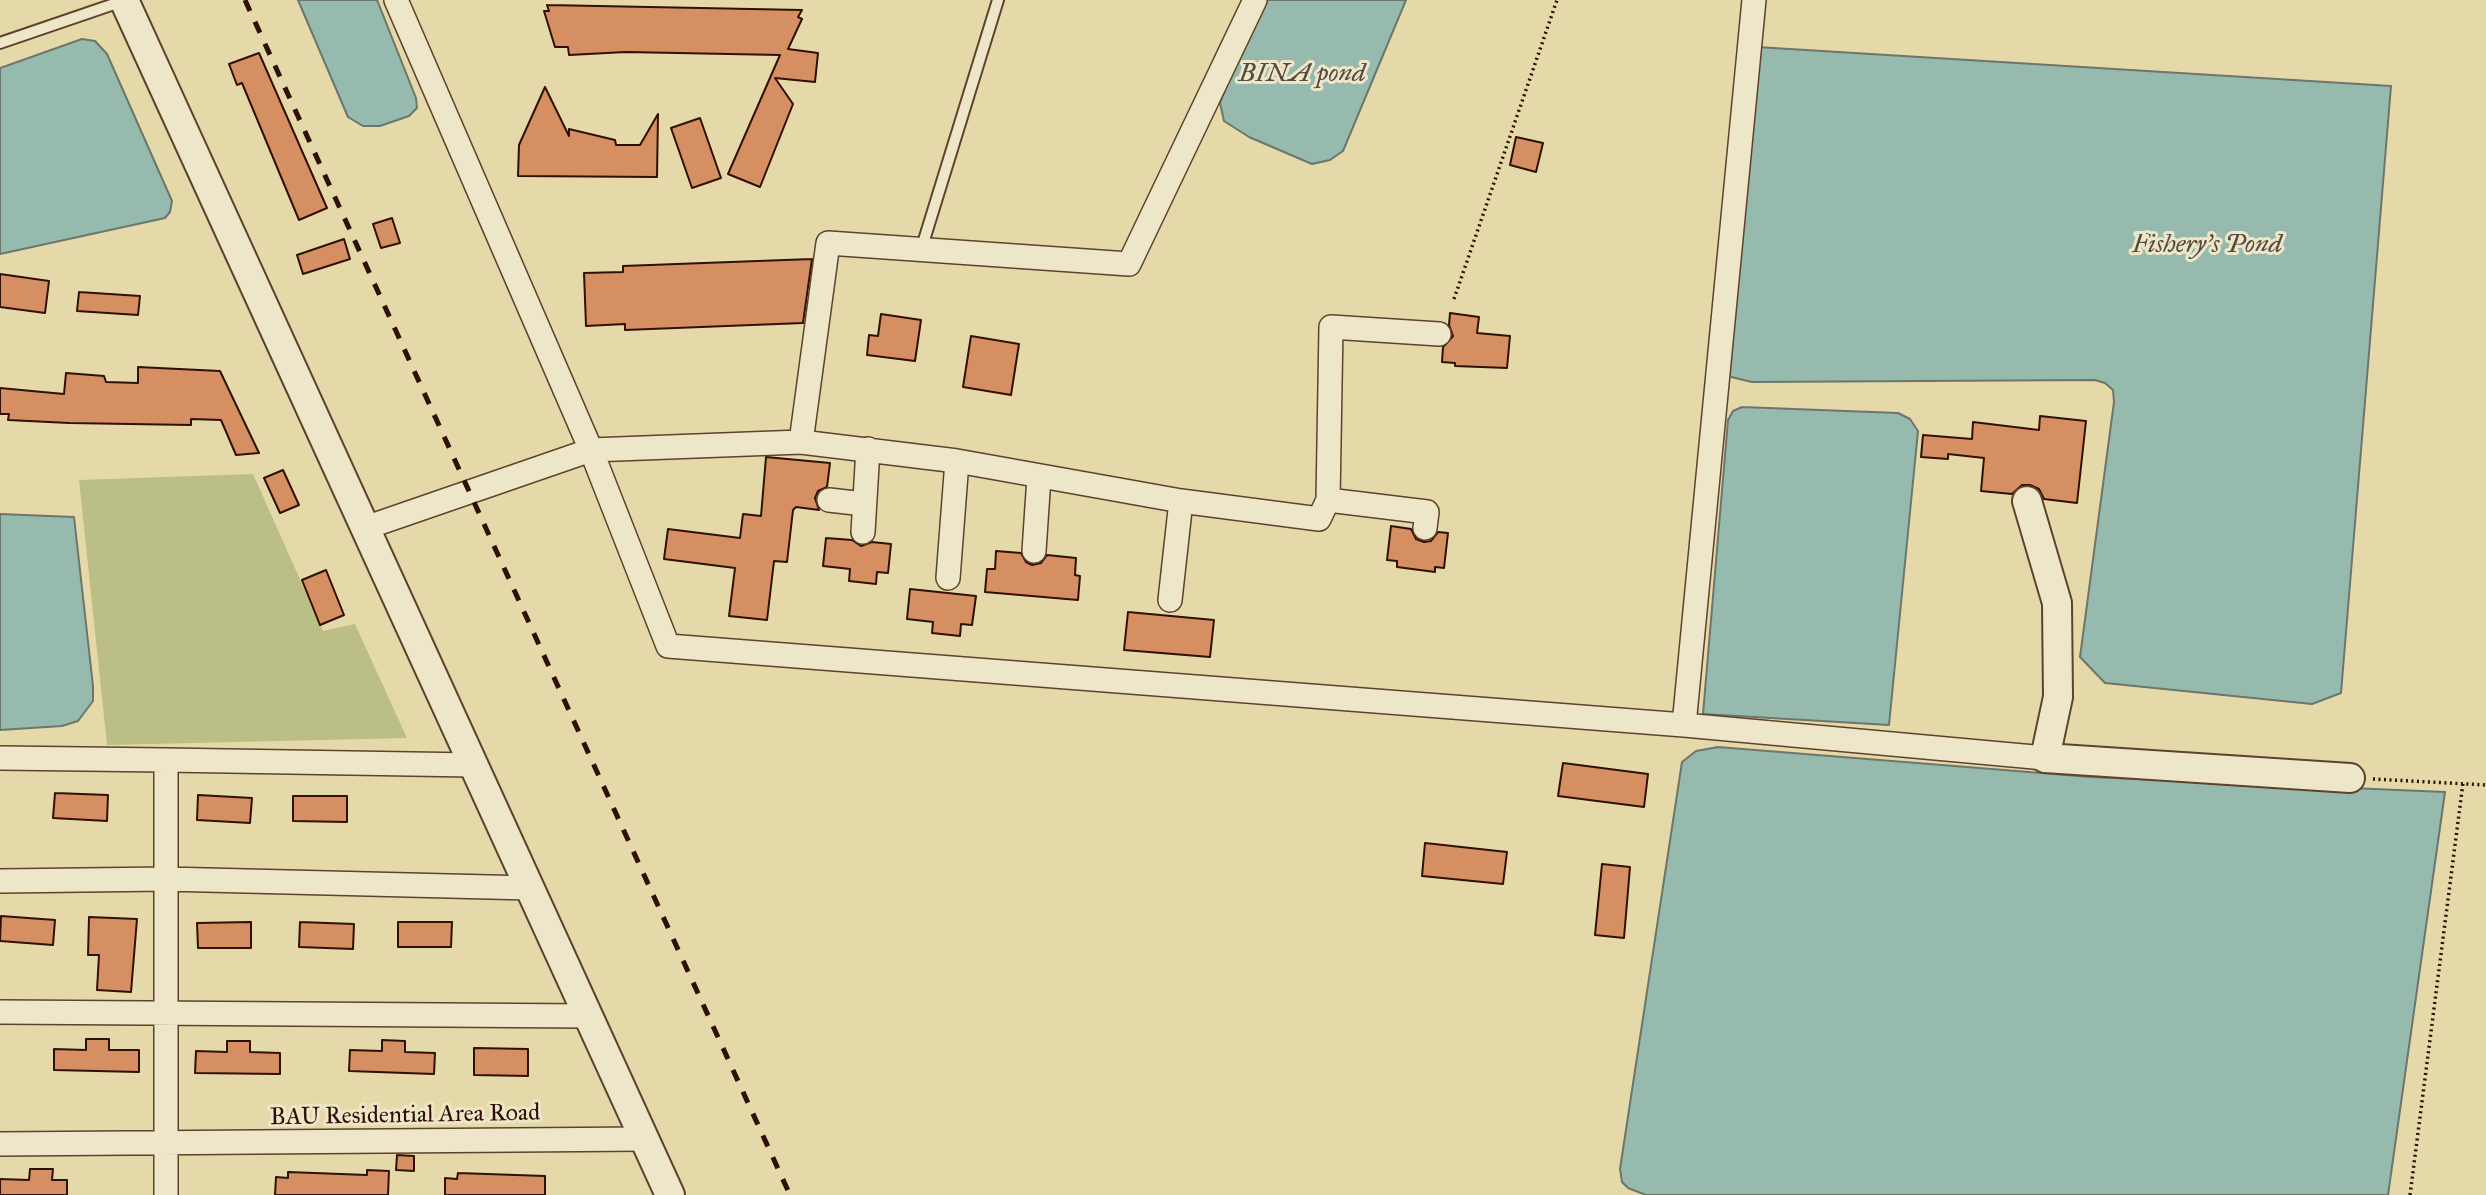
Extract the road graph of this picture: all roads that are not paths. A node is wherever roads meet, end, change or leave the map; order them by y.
1 (124, 0) edge
2 (396, 0) edge
3 (998, 0) edge
4 (1255, 0) edge
5 (1754, 0) edge
6 (0, 43) edge
7 (921, 250) junction
8 (1438, 334) dead end
9 (801, 442) junction
10 (868, 449) junction
11 (591, 450) junction
12 (957, 461) junction
13 (1039, 477) junction
14 (829, 500) dead end
15 (1328, 500) junction
16 (1181, 501) junction
17 (2027, 501) dead end
18 (864, 503) junction
19 (365, 528) junction
20 (1425, 528) dead end
21 (863, 532) dead end
22 (1034, 551) dead end
23 (948, 579) dead end
24 (1170, 600) dead end
25 (1684, 725) junction
26 (0, 758) edge
27 (2045, 758) junction
28 (166, 760) junction
29 (473, 765) junction
30 (2350, 778) road end
31 (166, 879) junction
32 (0, 881) edge
33 (530, 888) junction
34 (0, 1012) edge
35 (166, 1015) junction
36 (588, 1016) junction
37 (644, 1139) junction
38 (0, 1144) edge
39 (166, 1145) junction
40 (166, 1195) edge
41 (670, 1195) edge

1 - 6 lane
1 - 19 street
2 - 11 street
3 - 7 lane
4 - 7 street
5 - 25 street
7 - 9 street
8 - 15 street
9 - 10 street
9 - 11 street
10 - 12 street
10 - 18 street
11 - 19 street
11 - 25 street
12 - 13 street
12 - 23 street
13 - 16 street
13 - 22 street
14 - 18 street
15 - 16 street
15 - 20 street
16 - 24 street
17 - 27 street
18 - 21 street
19 - 29 street
25 - 27 street
26 - 28 street
27 - 30 street
28 - 29 street
28 - 31 street
29 - 33 street
31 - 32 street
31 - 33 street
31 - 35 street
33 - 36 street
34 - 35 street
35 - 36 street
35 - 39 street
36 - 37 street
37 - 39 street, BAU Residential Area Road
37 - 41 street
38 - 39 street, BAU Residential Area Road
39 - 40 street

